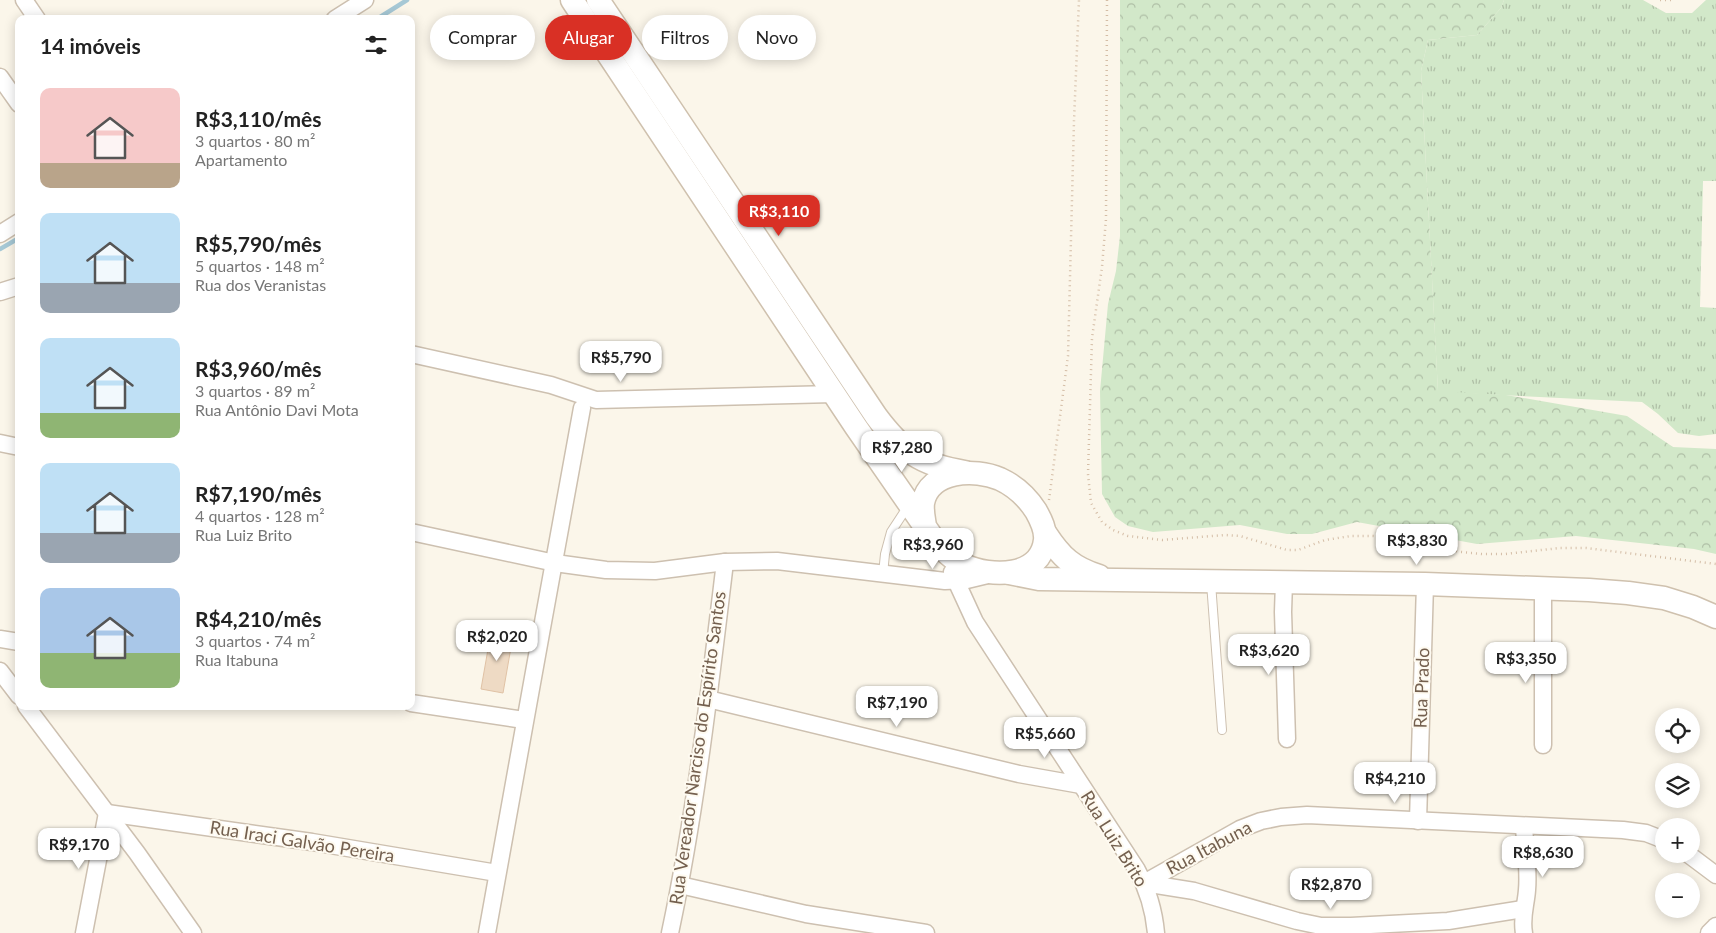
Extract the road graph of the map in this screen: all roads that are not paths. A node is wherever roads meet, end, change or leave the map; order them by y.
1 (24, 0) edge
2 (365, 0) edge
3 (572, 0) edge
4 (598, 0) edge
5 (34, 15) edge
6 (341, 15) edge
7 (0, 77) edge
8 (15, 98) edge
9 (15, 225) edge
10 (0, 234) edge
11 (15, 287) edge
12 (0, 292) edge
13 (415, 355) edge
14 (834, 394) junction
15 (582, 408) dead end
16 (0, 443) edge
17 (15, 447) edge
18 (935, 466) junction
19 (966, 472) junction
20 (909, 504) junction
21 (415, 533) edge
22 (1045, 533) junction
23 (931, 535) junction
24 (725, 562) junction
25 (555, 563) junction
26 (1002, 573) junction
27 (883, 574) junction
28 (1107, 579) junction
29 (956, 581) junction
30 (1210, 581) junction
31 (1284, 582) junction
32 (1425, 584) junction
33 (1543, 589) junction
34 (1716, 617) edge
35 (0, 639) edge
36 (15, 641) edge
37 (0, 671) edge
38 (15, 691) edge
39 (708, 699) junction
40 (415, 704) edge
41 (29, 710) edge
42 (524, 720) junction
43 (1222, 730) dead end
44 (1287, 739) dead end
45 (1543, 745) dead end
46 (1081, 785) junction
47 (107, 813) junction
48 (1418, 821) junction
49 (1524, 826) junction
50 (1655, 836) edge
51 (1700, 863) edge
52 (497, 873) junction
53 (1716, 875) edge
54 (1144, 883) junction
55 (680, 885) junction
56 (1523, 909) junction
57 (1716, 926) edge
58 (1450, 927) edge
59 (1351, 930) edge
60 (84, 933) edge
61 (192, 933) edge
62 (487, 933) edge
63 (670, 933) edge
64 (926, 933) edge
65 (1156, 933) edge
66 (1524, 933) edge
67 (1709, 933) edge

1 - 5 street
2 - 6 street
3 - 14 main road
4 - 18 main road
7 - 8 street
9 - 10 street
11 - 12 street
13 - 14 street
14 - 20 main road
15 - 25 street
16 - 17 street
18 - 19 main road
18 - 20 main road
19 - 22 main road
19 - 23 main road
20 - 23 main road
20 - 27 lane
21 - 25 street
22 - 26 main road
22 - 28 main road
23 - 26 main road
23 - 29 street, Rua Luiz Brito
24 - 25 street
24 - 27 street
24 - 39 street, Rua Vereador Narciso do Espírito Santos
25 - 42 street
26 - 28 main road
26 - 29 street
27 - 29 street
28 - 30 main road
29 - 46 street, Rua Luiz Brito
30 - 31 main road
30 - 43 lane
31 - 32 main road
31 - 44 street
32 - 33 main road
32 - 48 street, Rua Prado
33 - 34 main road
33 - 45 street
35 - 36 street
37 - 38 street
39 - 46 street
39 - 55 street, Rua Vereador Narciso do Espírito Santos
40 - 42 street
41 - 47 street
42 - 52 street
46 - 54 street, Rua Luiz Brito
47 - 52 street, Rua Iraci Galvão Pereira
47 - 60 street
47 - 61 street
48 - 49 street, Rua Itabuna
48 - 54 street, Rua Itabuna
49 - 50 street, Rua Itabuna
49 - 56 street
51 - 53 street
52 - 62 street
54 - 59 street
54 - 65 street, Rua Luiz Brito
55 - 63 street, Rua Vereador Narciso do Espírito Santos
55 - 64 street
56 - 58 street
56 - 66 street
57 - 67 street
58 - 59 street

